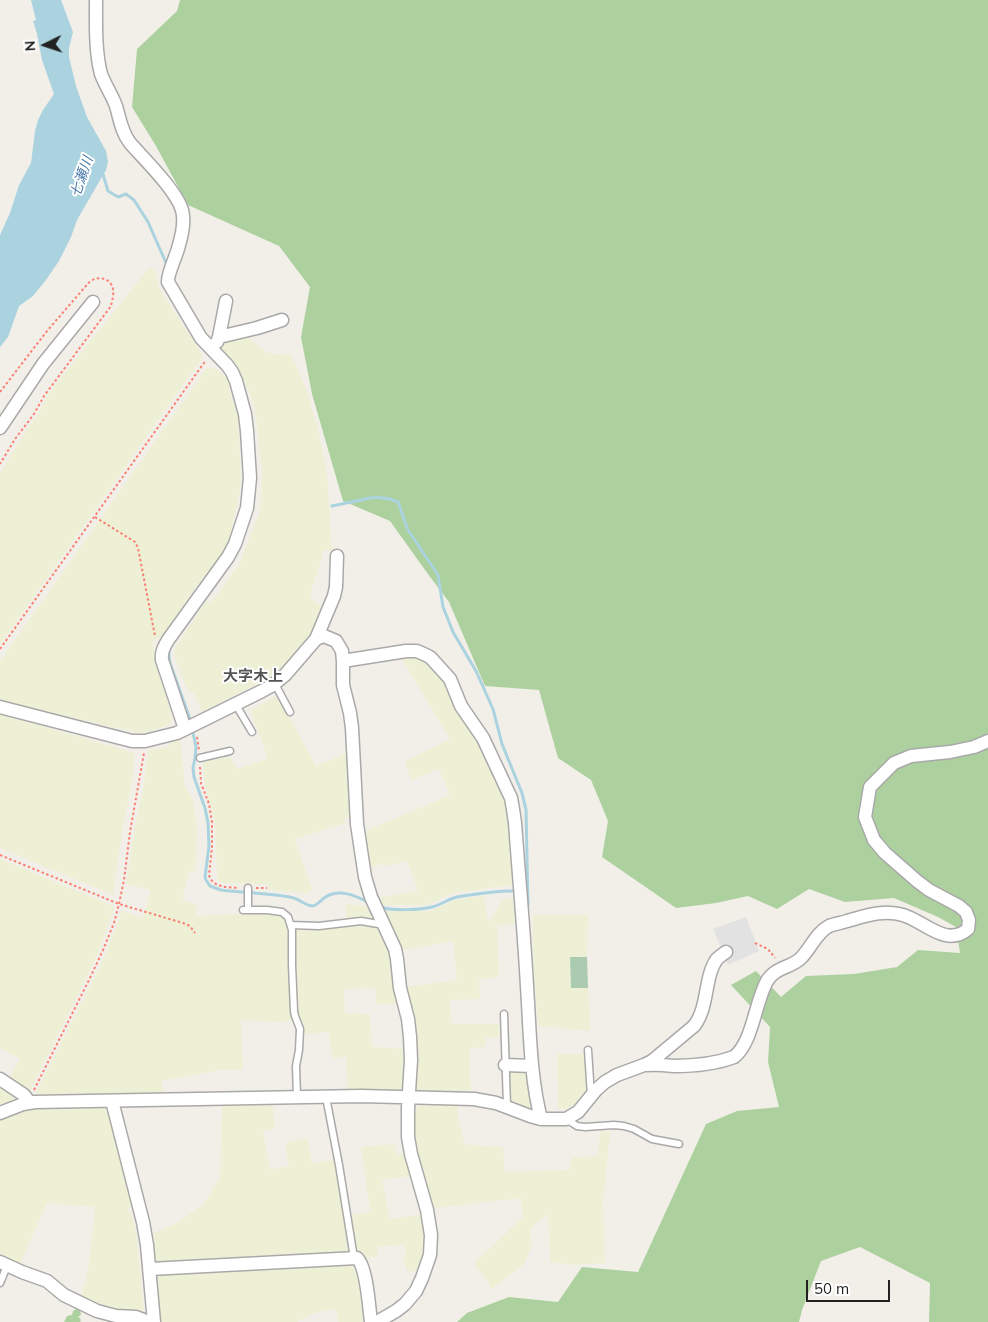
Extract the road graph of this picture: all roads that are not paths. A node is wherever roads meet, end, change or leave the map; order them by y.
1 (96, 0) edge
2 (226, 301) dead end
3 (93, 302) dead end
4 (282, 320) dead end
5 (219, 337) junction
6 (213, 351) junction
7 (0, 428) edge
8 (337, 556) dead end
9 (316, 639) junction
10 (344, 661) junction
11 (274, 684) junction
12 (236, 705) junction
13 (0, 706) edge
14 (290, 712) dead end
15 (190, 727) junction
16 (252, 732) dead end
17 (988, 741) edge
18 (230, 750) dead end
19 (200, 758) road end
20 (248, 888) road end
21 (291, 925) junction
22 (384, 925) junction
23 (726, 952) dead end
24 (504, 1014) dead end
25 (588, 1050) dead end
26 (505, 1065) junction
27 (644, 1065) junction
28 (532, 1066) junction
29 (0, 1079) edge
30 (297, 1096) junction
31 (326, 1096) junction
32 (591, 1097) junction
33 (409, 1098) junction
34 (29, 1101) junction
35 (112, 1101) junction
36 (507, 1106) junction
37 (0, 1113) edge
38 (541, 1119) junction
39 (566, 1119) junction
40 (679, 1144) dead end
41 (354, 1258) junction
42 (4, 1264) edge
43 (150, 1269) junction
44 (0, 1283) edge
45 (149, 1322) edge
46 (154, 1322) edge
47 (371, 1322) edge
48 (377, 1322) edge

1 - 6 street
2 - 5 street
3 - 7 street
4 - 5 street
5 - 6 street
6 - 15 street
8 - 9 street
9 - 10 street
9 - 11 street
10 - 22 street
10 - 28 street
11 - 12 street
11 - 14 lane
12 - 15 street
12 - 16 lane
13 - 15 street
17 - 27 street
18 - 19 lane
20 - 21 lane
21 - 22 lane
21 - 30 lane
22 - 33 street
23 - 27 street
24 - 26 lane
25 - 32 lane
26 - 28 street
26 - 36 lane
27 - 32 street
28 - 38 street
29 - 34 street
30 - 31 street
30 - 35 street
31 - 33 street
31 - 41 lane
32 - 39 street
33 - 36 street
33 - 48 street
34 - 35 street
34 - 37 street
35 - 43 street
36 - 38 street
38 - 39 street
39 - 40 lane
41 - 43 street
41 - 47 street
42 - 44 lane
42 - 45 street
43 - 46 street

